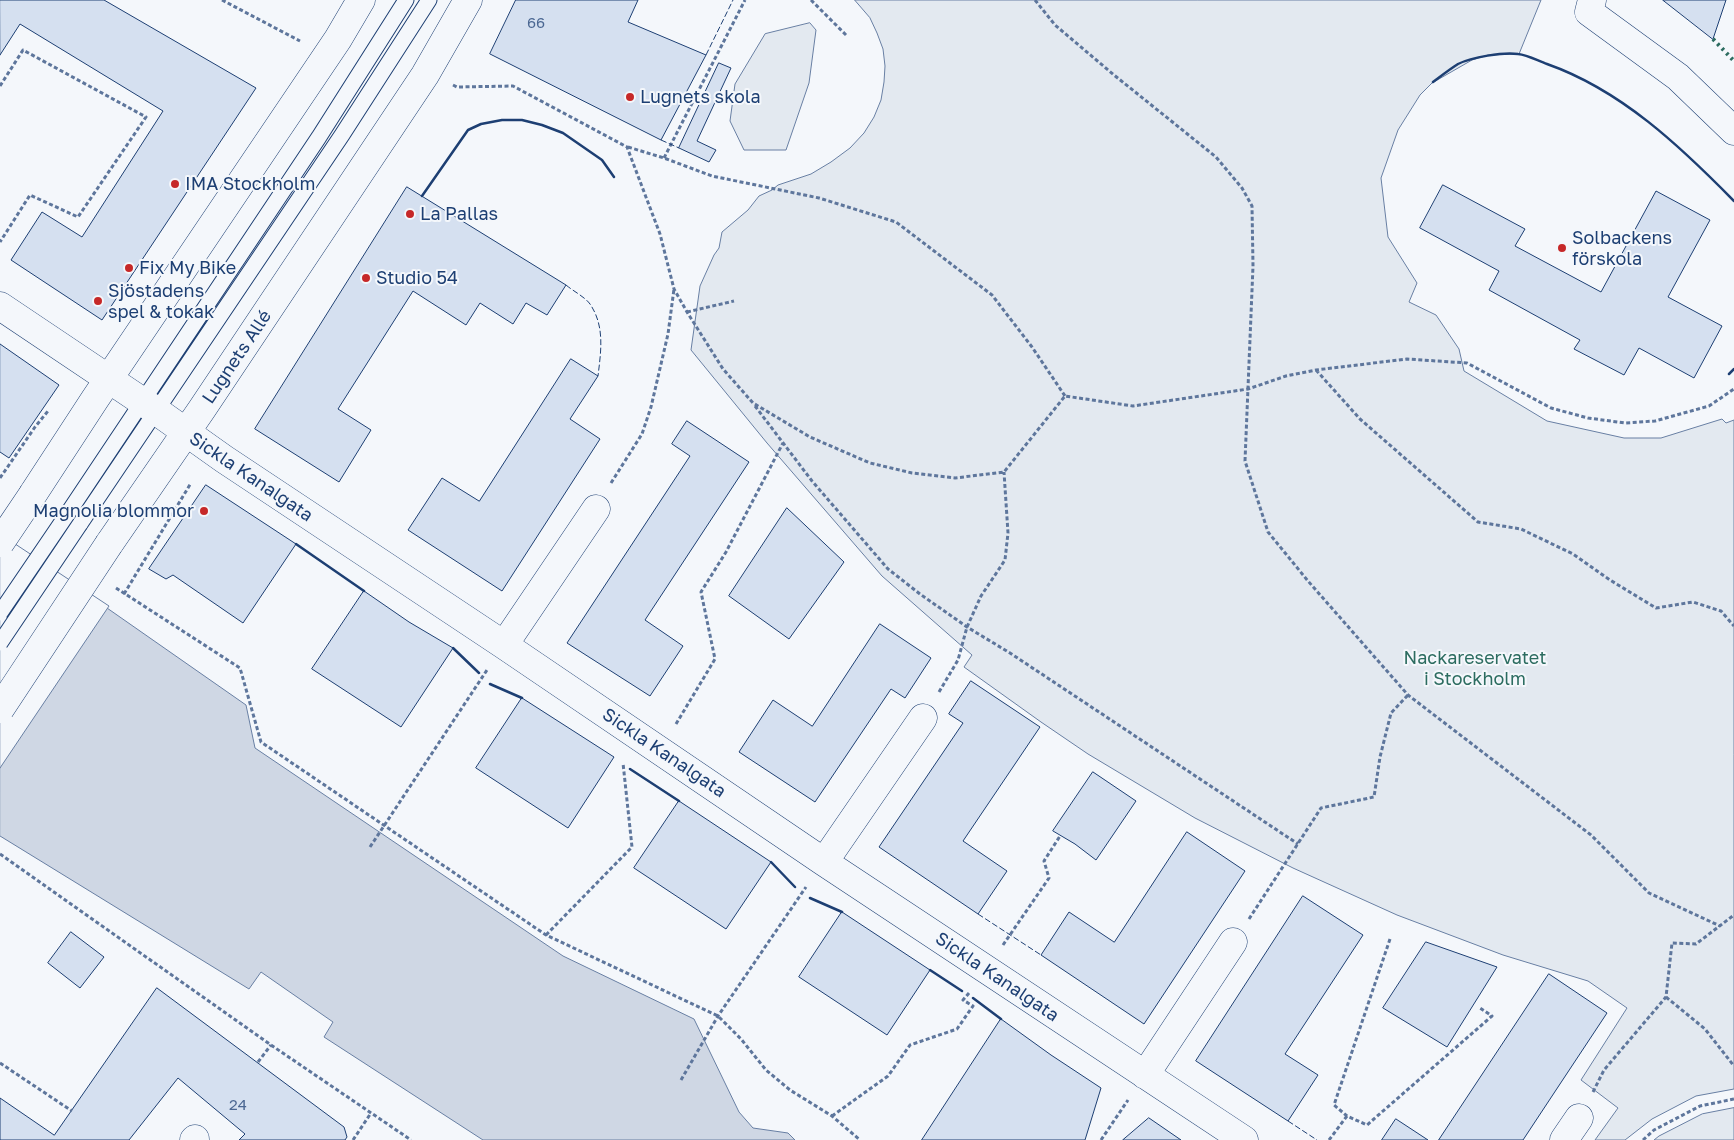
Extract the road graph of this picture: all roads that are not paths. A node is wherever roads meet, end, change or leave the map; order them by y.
1 (361, 0) edge
2 (406, 0) edge
3 (429, 0) edge
4 (468, 0) edge
5 (1592, 0) edge
6 (1734, 131) edge
7 (0, 306) edge
8 (109, 379) junction
9 (149, 406) junction
10 (186, 433) junction
11 (596, 509) dead end
12 (0, 543) edge
13 (0, 614) edge
14 (0, 643) edge
15 (504, 645) junction
16 (0, 709) edge
17 (923, 718) road end
18 (824, 862) junction
19 (1233, 942) road end
20 (1145, 1075) junction
21 (1244, 1140) edge

1 - 8 street
2 - 9 lane
3 - 9 lane
4 - 10 street, Lugnets Allé
5 - 6 street
7 - 8 street, Sickla Kanalgata
8 - 9 street, Sickla Kanalgata
8 - 12 street, bridge
9 - 10 street, Sickla Kanalgata
9 - 13 lane, bridge
9 - 14 lane, bridge
10 - 15 street, Sickla Kanalgata
10 - 16 street, Lugnets Allé, bridge
11 - 15 street
15 - 18 street, Sickla Kanalgata
17 - 18 street
18 - 20 street, Sickla Kanalgata
19 - 20 street
20 - 21 street, Sickla Kanalgata

